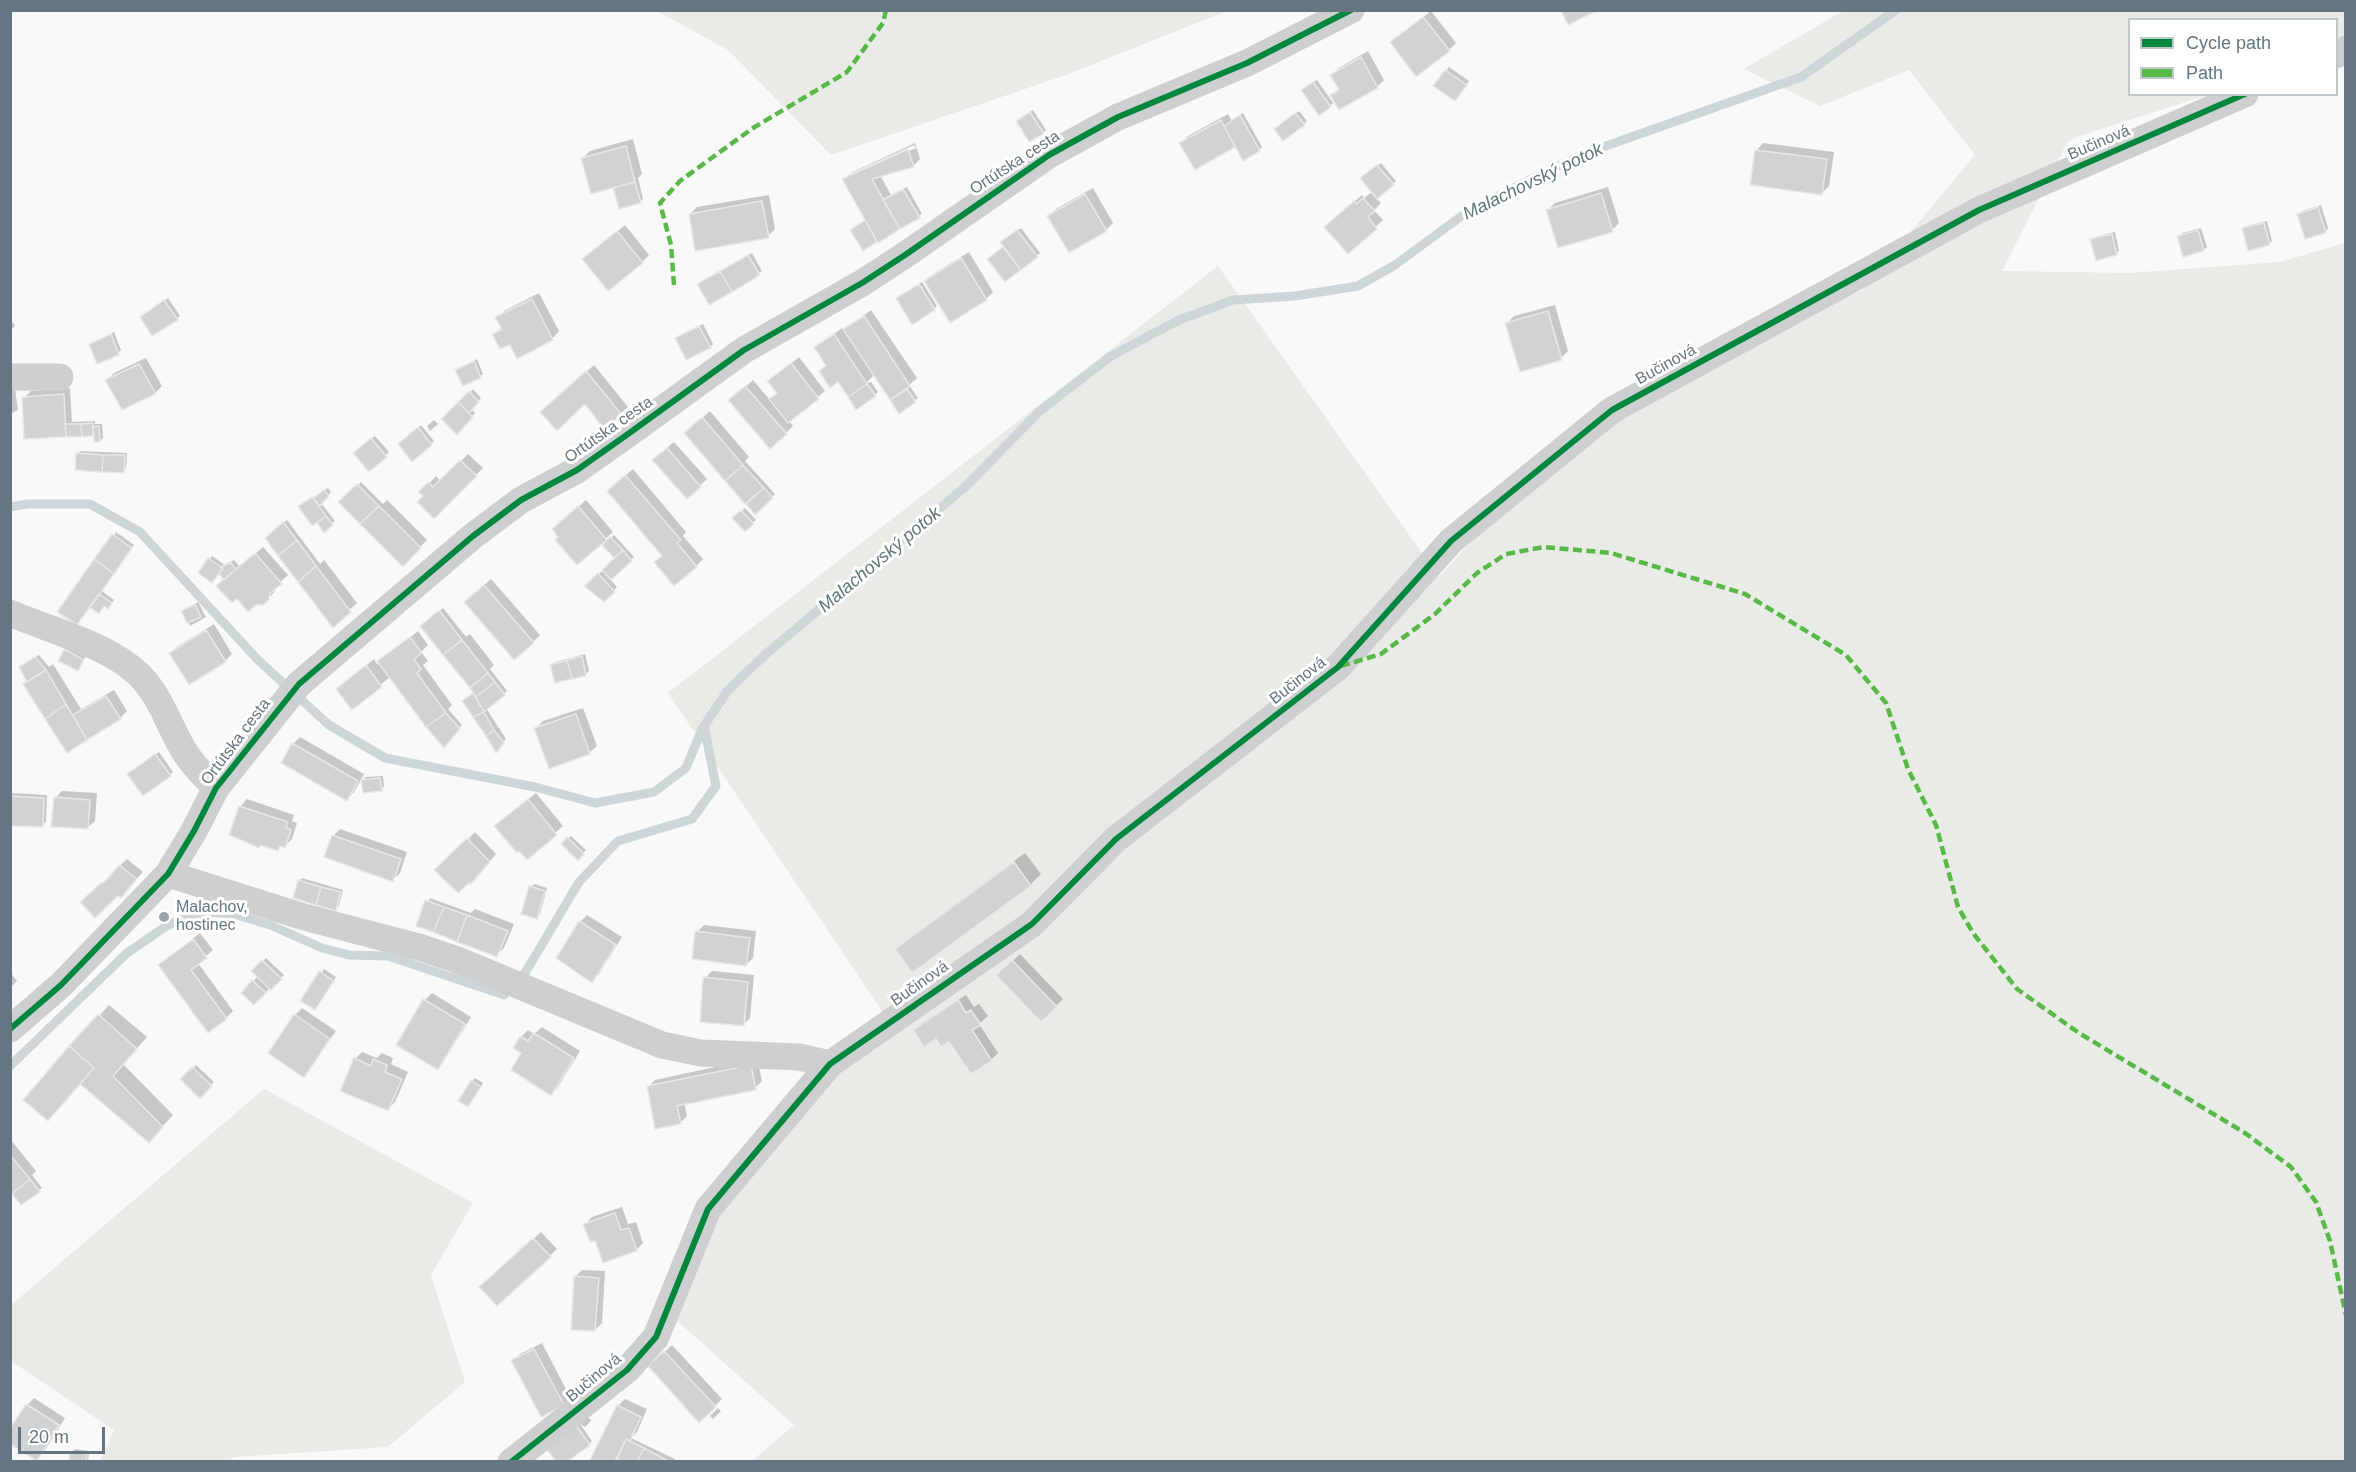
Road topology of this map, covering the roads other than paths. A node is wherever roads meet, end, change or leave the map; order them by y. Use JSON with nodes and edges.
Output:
{"nodes":[{"id":1,"x":1352,"y":10,"type":"edge"},
{"id":2,"x":2240,"y":96,"type":"edge"},
{"id":3,"x":60,"y":377,"type":"dead end"},
{"id":4,"x":10,"y":378,"type":"edge"},
{"id":5,"x":10,"y":613,"type":"edge"},
{"id":6,"x":216,"y":788,"type":"junction"},
{"id":7,"x":168,"y":874,"type":"junction"},
{"id":8,"x":10,"y":1029,"type":"edge"},
{"id":9,"x":830,"y":1064,"type":"junction"},
{"id":10,"x":511,"y":1461,"type":"edge"}],
"edges":[{"from":1,"to":6,"type":"street","name":"Ortútska cesta"},
{"from":2,"to":9,"type":"street","name":"Bučinová"},
{"from":3,"to":4,"type":"street"},
{"from":5,"to":6,"type":"street","name":"Ortútska cesta"},
{"from":6,"to":7,"type":"street","name":"Ortútska cesta"},
{"from":7,"to":8,"type":"street","name":"Ortútska cesta"},
{"from":7,"to":9,"type":"street"},
{"from":9,"to":10,"type":"street","name":"Bučinová"}]}
